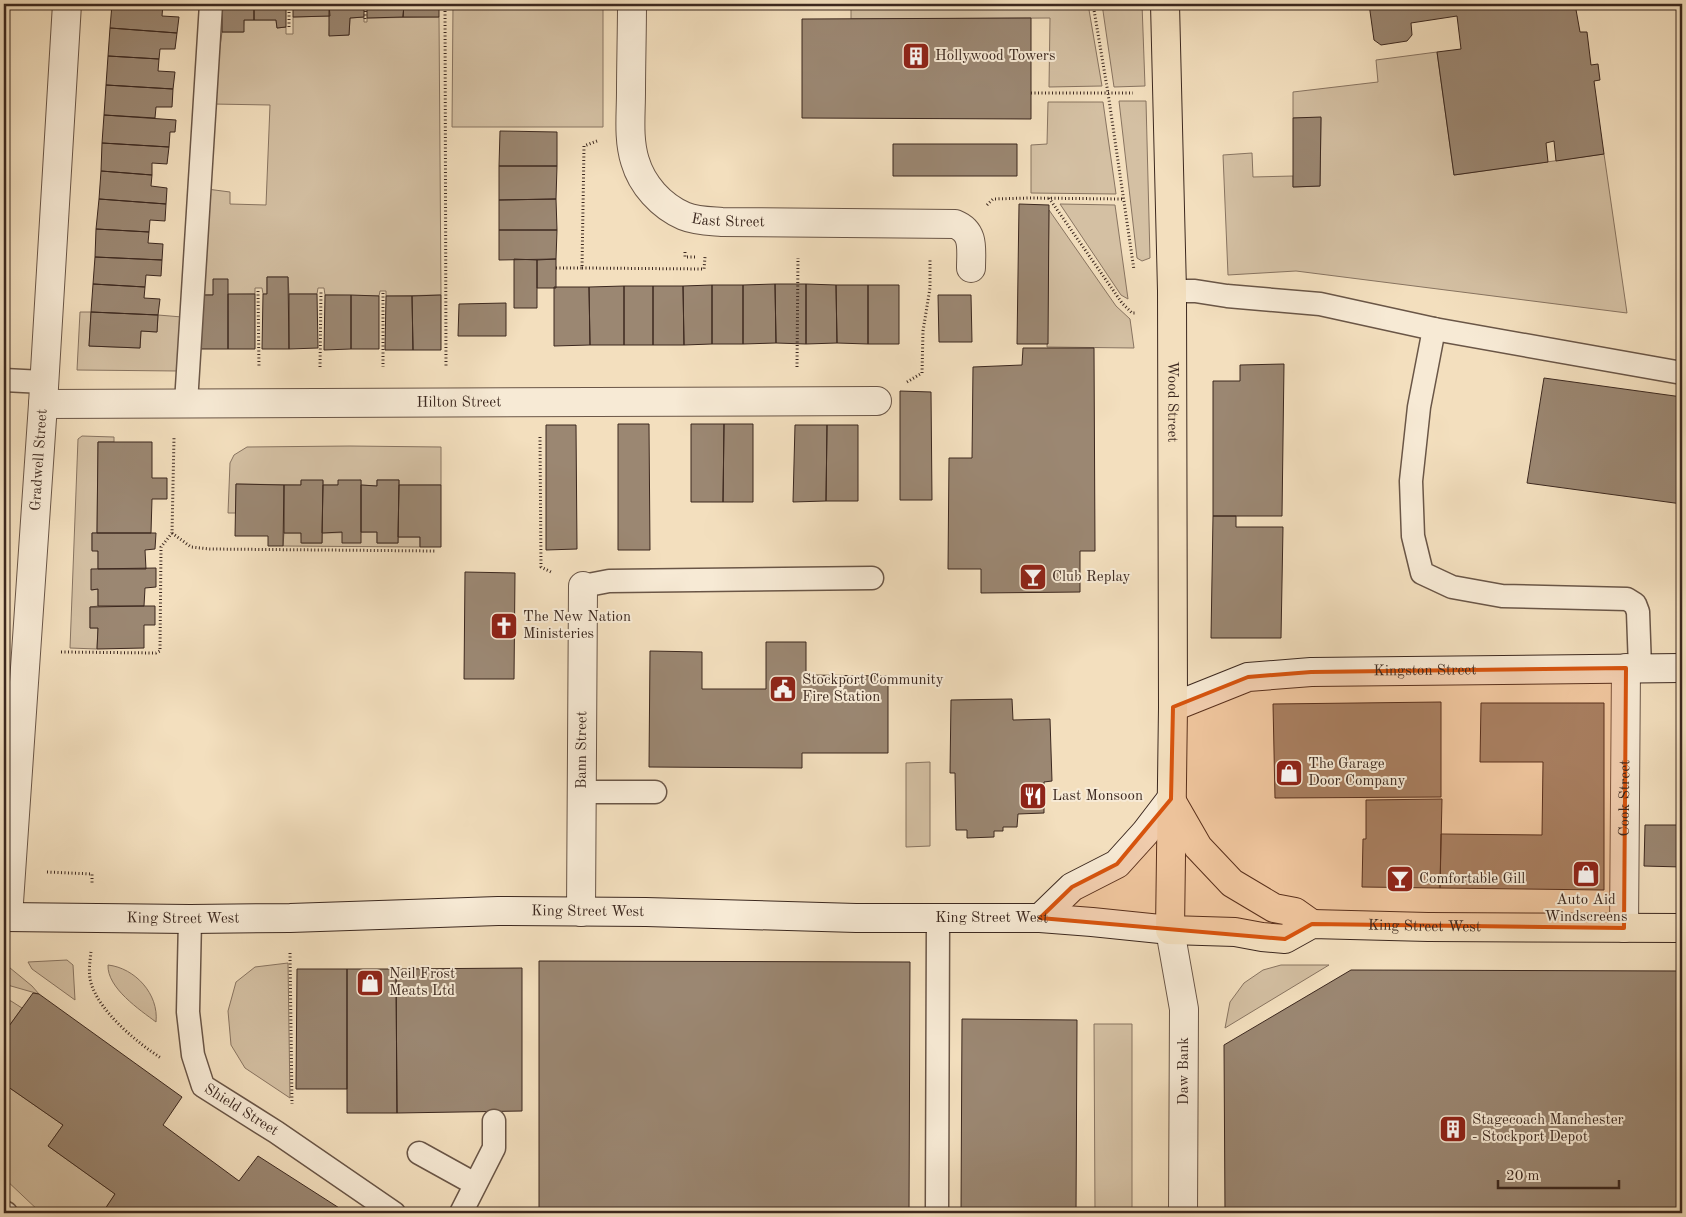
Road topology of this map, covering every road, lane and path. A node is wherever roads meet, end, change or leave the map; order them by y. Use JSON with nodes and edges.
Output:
{"nodes":[{"id":1,"x":67,"y":4,"type":"edge"},
{"id":2,"x":211,"y":4,"type":"edge"},
{"id":3,"x":289,"y":4,"type":"edge"},
{"id":4,"x":366,"y":4,"type":"edge"},
{"id":5,"x":445,"y":4,"type":"edge"},
{"id":6,"x":632,"y":4,"type":"edge"},
{"id":7,"x":1093,"y":4,"type":"edge"},
{"id":8,"x":1165,"y":4,"type":"edge"},
{"id":9,"x":365,"y":19,"type":"dead end"},
{"id":10,"x":289,"y":27,"type":"dead end"},
{"id":11,"x":1031,"y":93,"type":"dead end"},
{"id":12,"x":1108,"y":93,"type":"junction"},
{"id":13,"x":1168,"y":93,"type":"junction"},
{"id":14,"x":631,"y":130,"type":"junction"},
{"id":15,"x":1049,"y":198,"type":"junction"},
{"id":16,"x":1124,"y":199,"type":"junction"},
{"id":17,"x":798,"y":222,"type":"junction"},
{"id":18,"x":930,"y":224,"type":"junction"},
{"id":19,"x":963,"y":228,"type":"junction"},
{"id":20,"x":686,"y":258,"type":"dead end"},
{"id":21,"x":556,"y":268,"type":"dead end"},
{"id":22,"x":582,"y":268,"type":"junction"},
{"id":23,"x":971,"y":268,"type":"dead end"},
{"id":24,"x":321,"y":290,"type":"dead end"},
{"id":25,"x":258,"y":291,"type":"dead end"},
{"id":26,"x":383,"y":293,"type":"dead end"},
{"id":27,"x":1172,"y":295,"type":"junction"},
{"id":28,"x":1434,"y":329,"type":"junction"},
{"id":29,"x":1682,"y":373,"type":"edge"},
{"id":30,"x":4,"y":380,"type":"edge"},
{"id":31,"x":43,"y":393,"type":"junction"},
{"id":32,"x":797,"y":401,"type":"junction"},
{"id":33,"x":877,"y":401,"type":"joint"},
{"id":34,"x":383,"y":402,"type":"junction"},
{"id":35,"x":446,"y":402,"type":"junction"},
{"id":36,"x":540,"y":402,"type":"junction"},
{"id":37,"x":180,"y":403,"type":"junction"},
{"id":38,"x":259,"y":403,"type":"junction"},
{"id":39,"x":320,"y":403,"type":"junction"},
{"id":40,"x":172,"y":533,"type":"junction"},
{"id":41,"x":436,"y":552,"type":"dead end"},
{"id":42,"x":872,"y":578,"type":"dead end"},
{"id":43,"x":583,"y":586,"type":"junction"},
{"id":44,"x":26,"y":649,"type":"junction"},
{"id":45,"x":1633,"y":668,"type":"junction"},
{"id":46,"x":1682,"y":668,"type":"edge"},
{"id":47,"x":1173,"y":707,"type":"junction"},
{"id":48,"x":11,"y":756,"type":"edge"},
{"id":49,"x":582,"y":792,"type":"junction"},
{"id":50,"x":655,"y":792,"type":"dead end"},
{"id":51,"x":1171,"y":799,"type":"junction"},
{"id":52,"x":11,"y":870,"type":"junction"},
{"id":53,"x":581,"y":912,"type":"junction"},
{"id":54,"x":6,"y":917,"type":"edge"},
{"id":55,"x":91,"y":918,"type":"junction"},
{"id":56,"x":290,"y":918,"type":"junction"},
{"id":57,"x":1040,"y":918,"type":"junction"},
{"id":58,"x":190,"y":919,"type":"junction"},
{"id":59,"x":938,"y":919,"type":"junction"},
{"id":60,"x":1312,"y":924,"type":"junction"},
{"id":61,"x":1624,"y":928,"type":"junction"},
{"id":62,"x":1682,"y":928,"type":"edge"},
{"id":63,"x":1170,"y":930,"type":"junction"},
{"id":64,"x":202,"y":1086,"type":"junction"},
{"id":65,"x":494,"y":1122,"type":"dead end"},
{"id":66,"x":276,"y":1132,"type":"junction"},
{"id":67,"x":419,"y":1153,"type":"dead end"},
{"id":68,"x":475,"y":1184,"type":"junction"},
{"id":69,"x":394,"y":1213,"type":"edge"},
{"id":70,"x":461,"y":1213,"type":"edge"},
{"id":71,"x":937,"y":1213,"type":"edge"},
{"id":72,"x":1183,"y":1213,"type":"edge"}],
"edges":[{"from":1,"to":31,"type":"street","name":"Gradwell Street"},
{"from":2,"to":37,"type":"lane"},
{"from":3,"to":10,"type":"path"},
{"from":4,"to":9,"type":"path"},
{"from":5,"to":35,"type":"path"},
{"from":6,"to":14,"type":"street","name":"East Street"},
{"from":7,"to":12,"type":"path"},
{"from":8,"to":13,"type":"main road","name":"Wood Street"},
{"from":11,"to":12,"type":"path"},
{"from":12,"to":13,"type":"path"},
{"from":12,"to":16,"type":"path"},
{"from":13,"to":27,"type":"main road","name":"Wood Street"},
{"from":14,"to":17,"type":"street","name":"East Street"},
{"from":14,"to":22,"type":"path"},
{"from":15,"to":16,"type":"path"},
{"from":15,"to":19,"type":"path"},
{"from":15,"to":27,"type":"path"},
{"from":16,"to":27,"type":"path"},
{"from":17,"to":18,"type":"street","name":"East Street"},
{"from":17,"to":32,"type":"path"},
{"from":18,"to":19,"type":"street","name":"East Street"},
{"from":18,"to":33,"type":"path"},
{"from":19,"to":23,"type":"street"},
{"from":20,"to":22,"type":"path"},
{"from":21,"to":22,"type":"path"},
{"from":24,"to":39,"type":"path"},
{"from":25,"to":38,"type":"path"},
{"from":26,"to":34,"type":"path"},
{"from":27,"to":28,"type":"lane"},
{"from":27,"to":47,"type":"main road","name":"Wood Street"},
{"from":28,"to":29,"type":"lane"},
{"from":28,"to":45,"type":"lane"},
{"from":30,"to":31,"type":"lane"},
{"from":31,"to":37,"type":"street","name":"Hilton Street"},
{"from":31,"to":44,"type":"street","name":"Gradwell Street"},
{"from":32,"to":33,"type":"street","name":"Hilton Street"},
{"from":32,"to":36,"type":"street","name":"Hilton Street"},
{"from":34,"to":35,"type":"street","name":"Hilton Street"},
{"from":34,"to":39,"type":"street","name":"Hilton Street"},
{"from":35,"to":36,"type":"street","name":"Hilton Street"},
{"from":36,"to":43,"type":"path"},
{"from":37,"to":38,"type":"street","name":"Hilton Street"},
{"from":37,"to":40,"type":"path"},
{"from":38,"to":39,"type":"street","name":"Hilton Street"},
{"from":40,"to":41,"type":"path"},
{"from":40,"to":44,"type":"path"},
{"from":42,"to":43,"type":"lane"},
{"from":43,"to":49,"type":"street","name":"Bann Street"},
{"from":44,"to":48,"type":"street","name":"Gradwell Street"},
{"from":45,"to":46,"type":"street","name":"Kingston Street"},
{"from":45,"to":47,"type":"street","name":"Kingston Street"},
{"from":45,"to":61,"type":"street","name":"Cook Street"},
{"from":47,"to":51,"type":"main road","name":"Wood Street"},
{"from":48,"to":52,"type":"street","name":"Gradwell Street"},
{"from":49,"to":50,"type":"lane"},
{"from":49,"to":53,"type":"street","name":"Bann Street"},
{"from":51,"to":57,"type":"street"},
{"from":51,"to":60,"type":"main road"},
{"from":51,"to":63,"type":"main road"},
{"from":52,"to":54,"type":"street","name":"Gradwell Street"},
{"from":52,"to":55,"type":"path"},
{"from":53,"to":56,"type":"street","name":"King Street West"},
{"from":53,"to":59,"type":"street","name":"King Street West"},
{"from":54,"to":55,"type":"street","name":"King Street West"},
{"from":55,"to":58,"type":"street","name":"King Street West"},
{"from":55,"to":64,"type":"path"},
{"from":56,"to":58,"type":"street","name":"King Street West"},
{"from":56,"to":66,"type":"path"},
{"from":57,"to":59,"type":"street","name":"King Street West"},
{"from":57,"to":63,"type":"street","name":"King Street West"},
{"from":58,"to":64,"type":"lane","name":"Shield Street"},
{"from":59,"to":71,"type":"lane"},
{"from":60,"to":61,"type":"main road","name":"King Street West"},
{"from":60,"to":63,"type":"main road","name":"King Street West"},
{"from":61,"to":62,"type":"main road","name":"King Street West"},
{"from":63,"to":72,"type":"street","name":"Daw Bank"},
{"from":64,"to":66,"type":"lane","name":"Shield Street"},
{"from":65,"to":68,"type":"lane"},
{"from":66,"to":69,"type":"lane","name":"Shield Street"},
{"from":67,"to":68,"type":"lane"},
{"from":68,"to":70,"type":"lane"}]}
